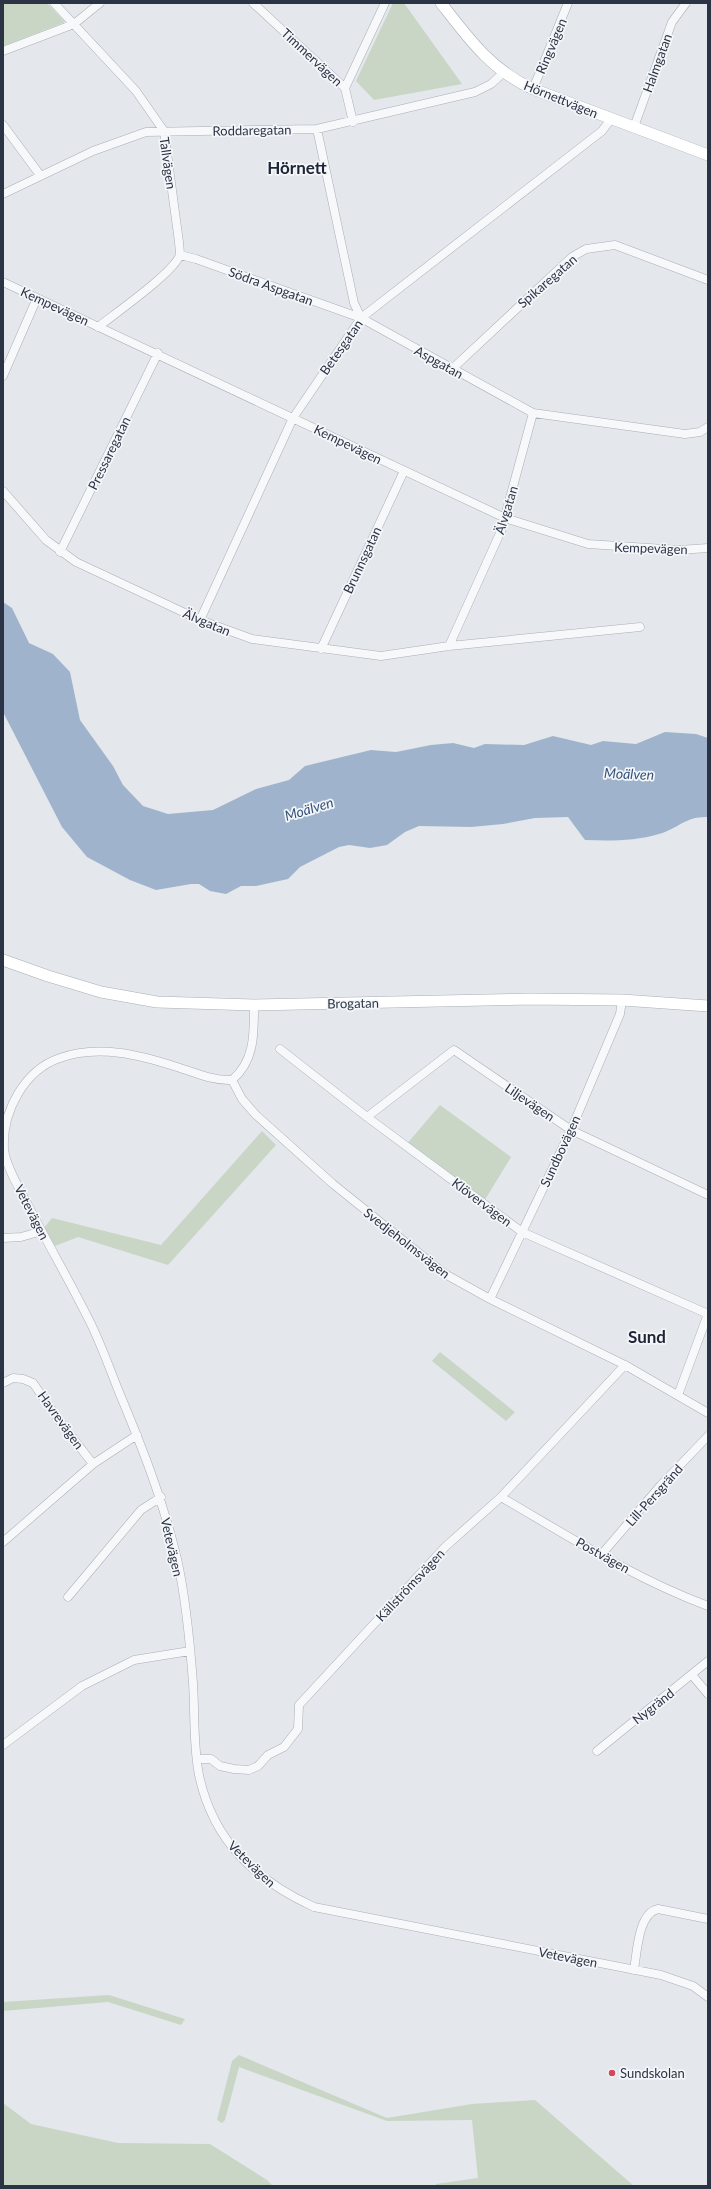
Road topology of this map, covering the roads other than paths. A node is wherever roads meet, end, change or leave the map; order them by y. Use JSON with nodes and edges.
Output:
{"nodes":[{"id":1,"x":54,"y":3,"type":"edge"},
{"id":2,"x":100,"y":3,"type":"edge"},
{"id":3,"x":253,"y":3,"type":"edge"},
{"id":4,"x":385,"y":3,"type":"edge"},
{"id":5,"x":441,"y":3,"type":"edge"},
{"id":6,"x":568,"y":3,"type":"edge"},
{"id":7,"x":686,"y":3,"type":"edge"},
{"id":8,"x":74,"y":24,"type":"junction"},
{"id":9,"x":3,"y":51,"type":"edge"},
{"id":10,"x":503,"y":72,"type":"junction"},
{"id":11,"x":345,"y":88,"type":"junction"},
{"id":12,"x":533,"y":89,"type":"junction"},
{"id":13,"x":611,"y":119,"type":"junction"},
{"id":14,"x":353,"y":122,"type":"junction"},
{"id":15,"x":3,"y":125,"type":"edge"},
{"id":16,"x":634,"y":127,"type":"junction"},
{"id":17,"x":317,"y":129,"type":"junction"},
{"id":18,"x":164,"y":131,"type":"junction"},
{"id":19,"x":708,"y":155,"type":"edge"},
{"id":20,"x":40,"y":175,"type":"junction"},
{"id":21,"x":3,"y":194,"type":"edge"},
{"id":22,"x":180,"y":255,"type":"junction"},
{"id":23,"x":708,"y":280,"type":"edge"},
{"id":24,"x":3,"y":282,"type":"edge"},
{"id":25,"x":37,"y":298,"type":"junction"},
{"id":26,"x":361,"y":318,"type":"junction"},
{"id":27,"x":98,"y":327,"type":"junction"},
{"id":28,"x":158,"y":353,"type":"junction"},
{"id":29,"x":451,"y":370,"type":"junction"},
{"id":30,"x":3,"y":376,"type":"edge"},
{"id":31,"x":533,"y":413,"type":"junction"},
{"id":32,"x":293,"y":418,"type":"junction"},
{"id":33,"x":708,"y":427,"type":"edge"},
{"id":34,"x":404,"y":471,"type":"junction"},
{"id":35,"x":3,"y":491,"type":"edge"},
{"id":36,"x":505,"y":518,"type":"junction"},
{"id":37,"x":708,"y":548,"type":"edge"},
{"id":38,"x":60,"y":552,"type":"junction"},
{"id":39,"x":200,"y":620,"type":"junction"},
{"id":40,"x":640,"y":627,"type":"dead end"},
{"id":41,"x":449,"y":646,"type":"junction"},
{"id":42,"x":320,"y":649,"type":"junction"},
{"id":43,"x":3,"y":960,"type":"edge"},
{"id":44,"x":622,"y":1000,"type":"junction"},
{"id":45,"x":254,"y":1005,"type":"junction"},
{"id":46,"x":708,"y":1006,"type":"edge"},
{"id":47,"x":280,"y":1049,"type":"dead end"},
{"id":48,"x":232,"y":1080,"type":"junction"},
{"id":49,"x":367,"y":1117,"type":"junction"},
{"id":50,"x":571,"y":1130,"type":"junction"},
{"id":51,"x":708,"y":1195,"type":"edge"},
{"id":52,"x":42,"y":1231,"type":"junction"},
{"id":53,"x":522,"y":1232,"type":"junction"},
{"id":54,"x":3,"y":1238,"type":"edge"},
{"id":55,"x":490,"y":1299,"type":"junction"},
{"id":56,"x":708,"y":1314,"type":"edge"},
{"id":57,"x":625,"y":1365,"type":"junction"},
{"id":58,"x":3,"y":1383,"type":"edge"},
{"id":59,"x":678,"y":1395,"type":"junction"},
{"id":60,"x":708,"y":1413,"type":"edge"},
{"id":61,"x":137,"y":1435,"type":"junction"},
{"id":62,"x":708,"y":1436,"type":"edge"},
{"id":63,"x":93,"y":1464,"type":"junction"},
{"id":64,"x":501,"y":1497,"type":"junction"},
{"id":65,"x":161,"y":1498,"type":"junction"},
{"id":66,"x":3,"y":1542,"type":"edge"},
{"id":67,"x":601,"y":1555,"type":"junction"},
{"id":68,"x":68,"y":1597,"type":"dead end"},
{"id":69,"x":708,"y":1606,"type":"edge"},
{"id":70,"x":190,"y":1651,"type":"junction"},
{"id":71,"x":708,"y":1661,"type":"edge"},
{"id":72,"x":692,"y":1675,"type":"junction"},
{"id":73,"x":708,"y":1694,"type":"edge"},
{"id":74,"x":3,"y":1745,"type":"edge"},
{"id":75,"x":597,"y":1751,"type":"dead end"},
{"id":76,"x":197,"y":1759,"type":"junction"},
{"id":77,"x":708,"y":1919,"type":"edge"},
{"id":78,"x":634,"y":1970,"type":"junction"},
{"id":79,"x":708,"y":1997,"type":"edge"}],
"edges":[{"from":1,"to":8,"type":"street","name":"Tallvägen"},
{"from":2,"to":8,"type":"street"},
{"from":3,"to":11,"type":"street","name":"Timmervägen"},
{"from":4,"to":11,"type":"street"},
{"from":5,"to":10,"type":"main road","name":"Hörnettvägen"},
{"from":6,"to":12,"type":"street","name":"Ringvägen"},
{"from":7,"to":16,"type":"street","name":"Halmgatan"},
{"from":8,"to":9,"type":"street"},
{"from":8,"to":18,"type":"street","name":"Tallvägen"},
{"from":10,"to":12,"type":"main road","name":"Hörnettvägen"},
{"from":10,"to":14,"type":"street","name":"Roddaregatan"},
{"from":11,"to":14,"type":"street","name":"Timmervägen"},
{"from":12,"to":13,"type":"main road","name":"Hörnettvägen"},
{"from":13,"to":16,"type":"main road","name":"Hörnettvägen"},
{"from":13,"to":26,"type":"street","name":"Betesgatan"},
{"from":14,"to":17,"type":"street","name":"Roddaregatan"},
{"from":15,"to":20,"type":"street"},
{"from":16,"to":19,"type":"main road","name":"Hörnettvägen"},
{"from":17,"to":18,"type":"street","name":"Roddaregatan"},
{"from":17,"to":26,"type":"street"},
{"from":18,"to":20,"type":"street","name":"Roddaregatan"},
{"from":18,"to":22,"type":"street","name":"Tallvägen"},
{"from":20,"to":21,"type":"street","name":"Roddaregatan"},
{"from":22,"to":26,"type":"street","name":"Södra Aspgatan"},
{"from":22,"to":27,"type":"street"},
{"from":23,"to":29,"type":"street","name":"Spikaregatan"},
{"from":24,"to":25,"type":"street","name":"Kempevägen"},
{"from":25,"to":27,"type":"street","name":"Kempevägen"},
{"from":25,"to":30,"type":"street"},
{"from":26,"to":29,"type":"street","name":"Aspgatan"},
{"from":26,"to":32,"type":"street","name":"Betesgatan"},
{"from":27,"to":28,"type":"street","name":"Kempevägen"},
{"from":28,"to":32,"type":"street","name":"Kempevägen"},
{"from":28,"to":38,"type":"street","name":"Pressaregatan"},
{"from":29,"to":31,"type":"street","name":"Aspgatan"},
{"from":31,"to":33,"type":"street","name":"Aspgatan"},
{"from":31,"to":36,"type":"street","name":"Älvgatan"},
{"from":32,"to":34,"type":"street","name":"Kempevägen"},
{"from":32,"to":39,"type":"street","name":"Betesgatan"},
{"from":34,"to":36,"type":"street","name":"Kempevägen"},
{"from":34,"to":42,"type":"street","name":"Brunnsgatan"},
{"from":35,"to":38,"type":"street","name":"Älvgatan"},
{"from":36,"to":37,"type":"street","name":"Kempevägen"},
{"from":36,"to":41,"type":"street","name":"Älvgatan"},
{"from":38,"to":39,"type":"street","name":"Älvgatan"},
{"from":39,"to":42,"type":"street","name":"Älvgatan"},
{"from":40,"to":41,"type":"street","name":"Älvgatan"},
{"from":41,"to":42,"type":"street","name":"Älvgatan"},
{"from":43,"to":45,"type":"main road","name":"Brogatan"},
{"from":44,"to":45,"type":"main road","name":"Brogatan"},
{"from":44,"to":46,"type":"main road","name":"Brogatan"},
{"from":44,"to":50,"type":"street","name":"Sundbovägen"},
{"from":45,"to":48,"type":"street"},
{"from":47,"to":49,"type":"street","name":"Klövervägen"},
{"from":48,"to":52,"type":"street","name":"Vetevägen"},
{"from":48,"to":55,"type":"street","name":"Svedjeholmsvägen"},
{"from":49,"to":50,"type":"street","name":"Liljevägen"},
{"from":49,"to":53,"type":"street","name":"Klövervägen"},
{"from":50,"to":51,"type":"street","name":"Liljevägen"},
{"from":50,"to":53,"type":"street","name":"Sundbovägen"},
{"from":52,"to":54,"type":"street"},
{"from":52,"to":61,"type":"street","name":"Vetevägen"},
{"from":53,"to":55,"type":"street","name":"Sundbovägen"},
{"from":53,"to":56,"type":"street","name":"Klövervägen"},
{"from":55,"to":57,"type":"street","name":"Svedjeholmsvägen"},
{"from":56,"to":59,"type":"street"},
{"from":57,"to":59,"type":"street","name":"Svedjeholmsvägen"},
{"from":57,"to":64,"type":"street","name":"Källströmsvägen"},
{"from":58,"to":63,"type":"street","name":"Havrevägen"},
{"from":59,"to":60,"type":"street","name":"Svedjeholmsvägen"},
{"from":61,"to":63,"type":"street"},
{"from":61,"to":65,"type":"street","name":"Vetevägen"},
{"from":62,"to":67,"type":"street","name":"Lill-Persgränd"},
{"from":63,"to":66,"type":"street"},
{"from":64,"to":67,"type":"street","name":"Postvägen"},
{"from":64,"to":76,"type":"street","name":"Källströmsvägen"},
{"from":65,"to":68,"type":"street","name":"Vetevägen"},
{"from":65,"to":70,"type":"street","name":"Vetevägen"},
{"from":67,"to":69,"type":"street","name":"Postvägen"},
{"from":70,"to":74,"type":"street"},
{"from":70,"to":76,"type":"street","name":"Vetevägen"},
{"from":71,"to":72,"type":"street","name":"Nygränd"},
{"from":72,"to":73,"type":"street"},
{"from":72,"to":75,"type":"street","name":"Nygränd"},
{"from":76,"to":78,"type":"street","name":"Vetevägen"},
{"from":77,"to":78,"type":"street"},
{"from":78,"to":79,"type":"street","name":"Vetevägen"}]}
